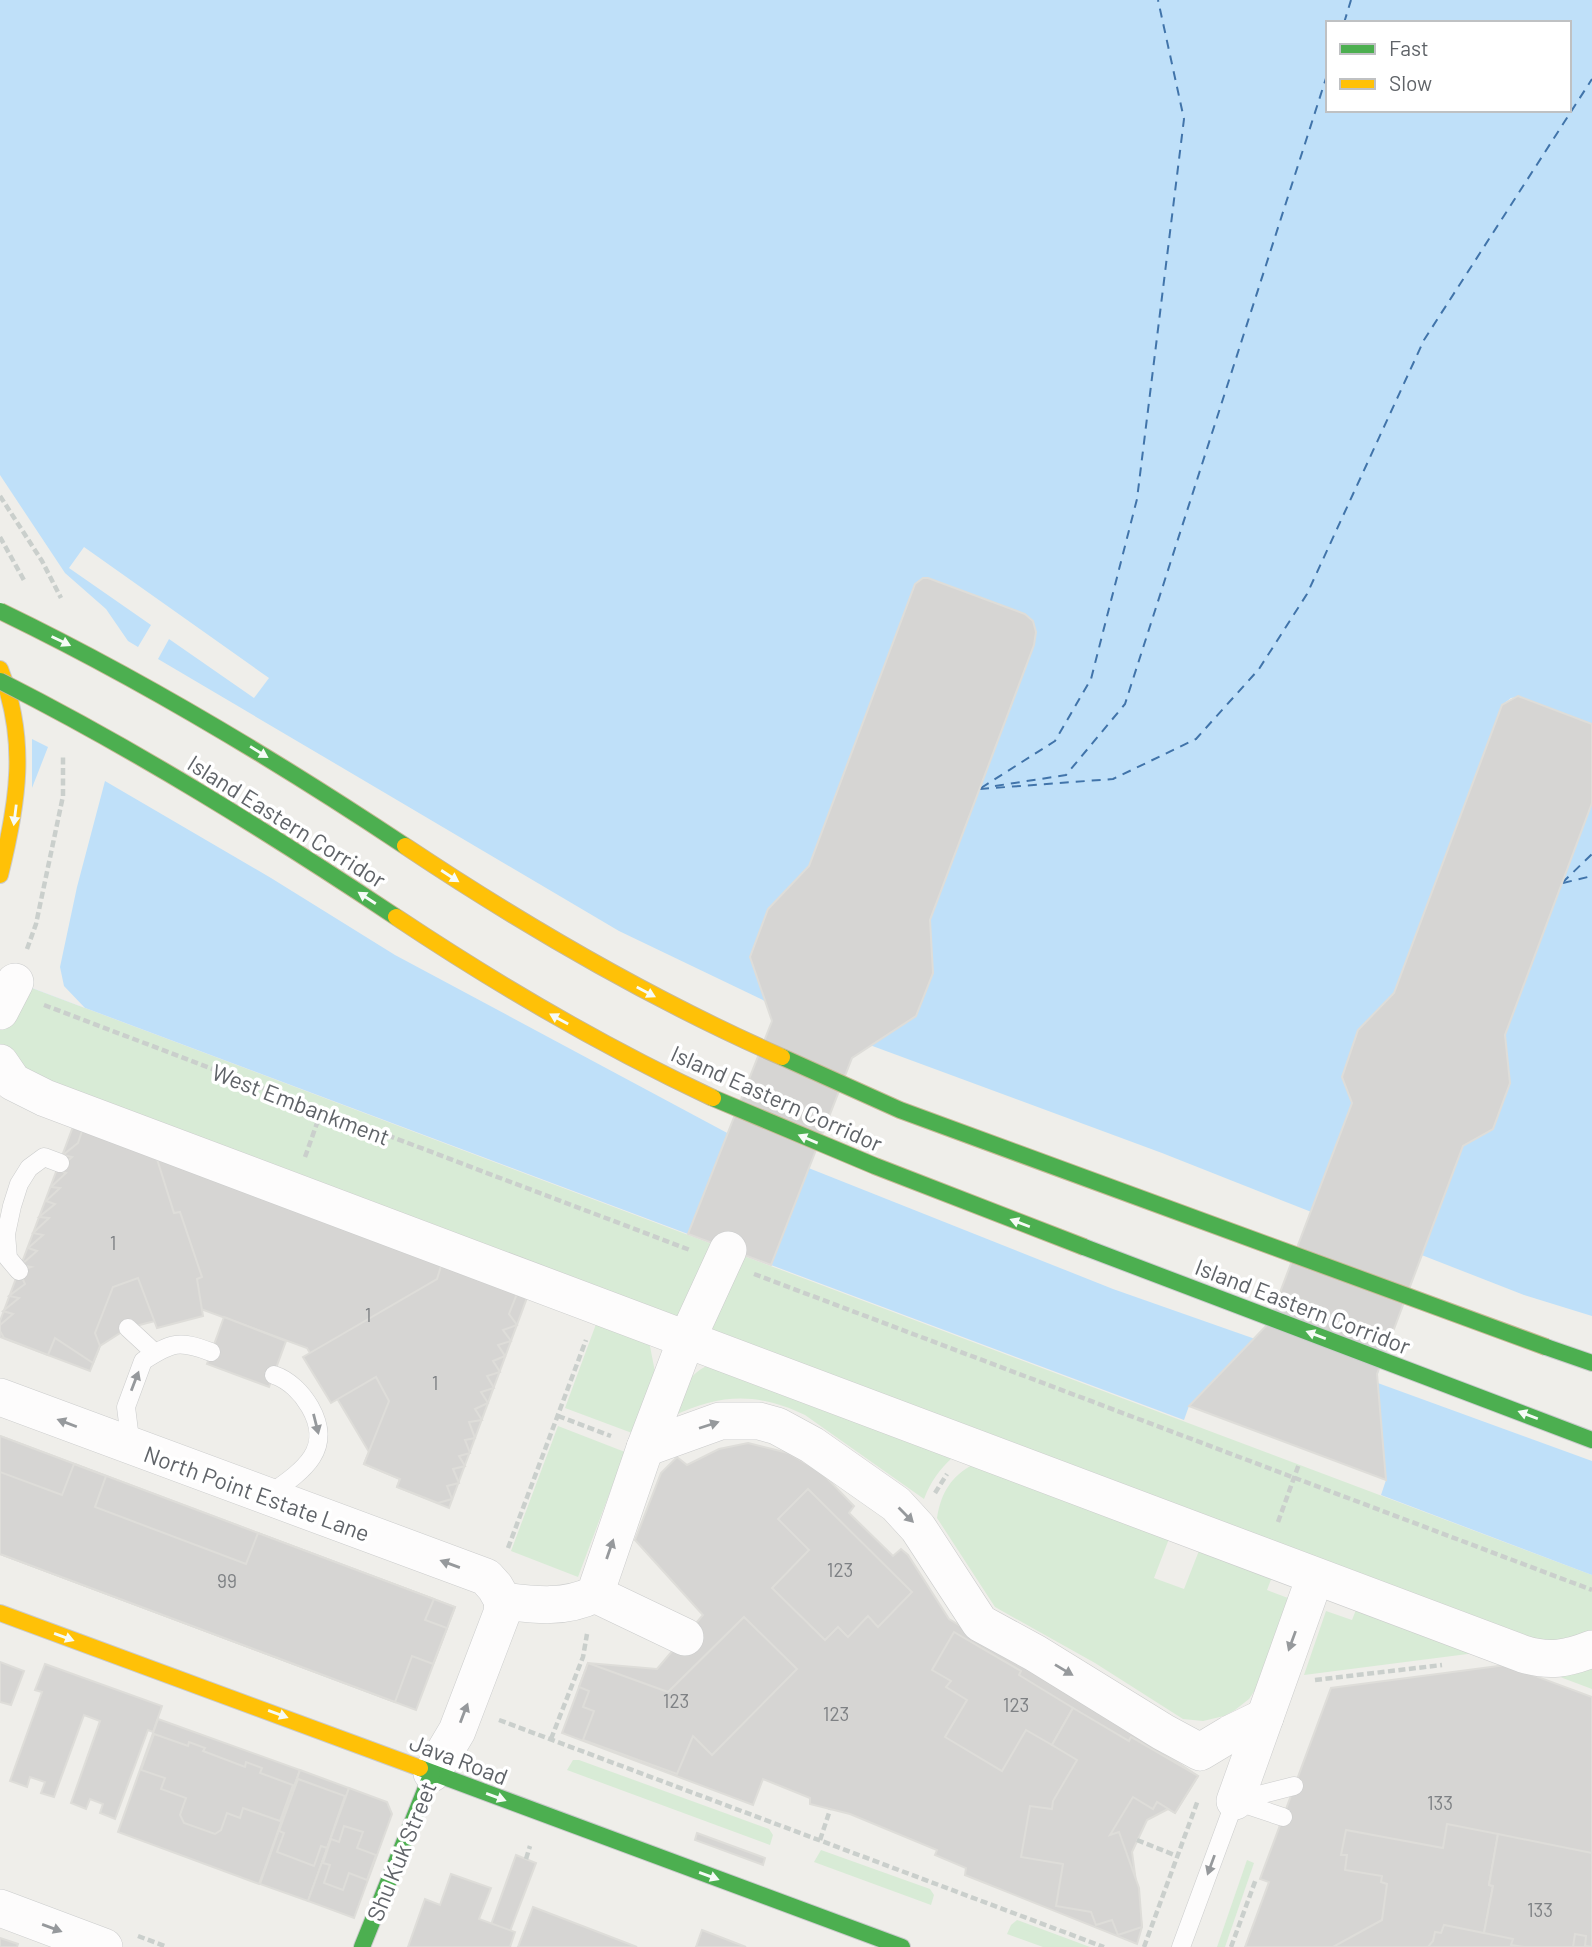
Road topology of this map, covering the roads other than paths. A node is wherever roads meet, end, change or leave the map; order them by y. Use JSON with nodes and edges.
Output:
{"nodes":[{"id":1,"x":0,"y":611,"type":"edge"},
{"id":2,"x":0,"y":670,"type":"edge"},
{"id":3,"x":0,"y":681,"type":"edge"},
{"id":4,"x":0,"y":875,"type":"edge"},
{"id":5,"x":0,"y":1063,"type":"edge"},
{"id":6,"x":60,"y":1163,"type":"dead end"},
{"id":7,"x":726,"y":1256,"type":"road end"},
{"id":8,"x":19,"y":1271,"type":"dead end"},
{"id":9,"x":128,"y":1328,"type":"dead end"},
{"id":10,"x":686,"y":1340,"type":"junction"},
{"id":11,"x":211,"y":1352,"type":"dead end"},
{"id":12,"x":155,"y":1353,"type":"junction"},
{"id":13,"x":1592,"y":1363,"type":"edge"},
{"id":14,"x":274,"y":1375,"type":"dead end"},
{"id":15,"x":0,"y":1397,"type":"edge"},
{"id":16,"x":1592,"y":1440,"type":"edge"},
{"id":17,"x":131,"y":1447,"type":"junction"},
{"id":18,"x":645,"y":1448,"type":"junction"},
{"id":19,"x":267,"y":1496,"type":"junction"},
{"id":20,"x":1315,"y":1577,"type":"junction"},
{"id":21,"x":594,"y":1594,"type":"junction"},
{"id":22,"x":503,"y":1601,"type":"junction"},
{"id":23,"x":0,"y":1613,"type":"edge"},
{"id":24,"x":684,"y":1637,"type":"dead end"},
{"id":25,"x":1592,"y":1649,"type":"edge"},
{"id":26,"x":1270,"y":1701,"type":"junction"},
{"id":27,"x":432,"y":1773,"type":"junction"},
{"id":28,"x":1294,"y":1786,"type":"dead end"},
{"id":29,"x":1235,"y":1801,"type":"junction"},
{"id":30,"x":1283,"y":1817,"type":"dead end"},
{"id":31,"x":0,"y":1908,"type":"edge"},
{"id":32,"x":104,"y":1947,"type":"edge"},
{"id":33,"x":362,"y":1947,"type":"edge"},
{"id":34,"x":902,"y":1947,"type":"edge"},
{"id":35,"x":1181,"y":1947,"type":"edge"}],
"edges":[{"from":1,"to":13,"type":"main road","name":"Island Eastern Corridor","one_way":true,"bridge":true},
{"from":2,"to":4,"type":"main road","one_way":true,"bridge":true},
{"from":16,"to":3,"type":"main road","name":"Island Eastern Corridor","one_way":true,"bridge":true},
{"from":5,"to":10,"type":"street"},
{"from":6,"to":8,"type":"lane"},
{"from":7,"to":10,"type":"street"},
{"from":9,"to":12,"type":"lane"},
{"from":10,"to":18,"type":"street"},
{"from":10,"to":20,"type":"street"},
{"from":11,"to":12,"type":"lane"},
{"from":17,"to":12,"type":"lane","one_way":true},
{"from":14,"to":19,"type":"lane","one_way":true},
{"from":17,"to":15,"type":"street","name":"North Point Estate Lane","one_way":true},
{"from":17,"to":19,"type":"street","name":"North Point Estate Lane"},
{"from":21,"to":18,"type":"street","one_way":true},
{"from":18,"to":26,"type":"street","one_way":true},
{"from":22,"to":19,"type":"street","name":"North Point Estate Lane","one_way":true},
{"from":20,"to":25,"type":"street"},
{"from":20,"to":26,"type":"street","one_way":true},
{"from":21,"to":22,"type":"street"},
{"from":21,"to":24,"type":"street"},
{"from":27,"to":22,"type":"street","name":"Shu Kuk Street","one_way":true},
{"from":23,"to":27,"type":"main road","name":"Java Road","one_way":true},
{"from":26,"to":29,"type":"street"},
{"from":27,"to":33,"type":"main road","name":"Shu Kuk Street"},
{"from":27,"to":34,"type":"main road","name":"Java Road","one_way":true},
{"from":28,"to":29,"type":"lane"},
{"from":29,"to":30,"type":"lane"},
{"from":29,"to":35,"type":"lane","one_way":true},
{"from":31,"to":32,"type":"street","one_way":true}]}
